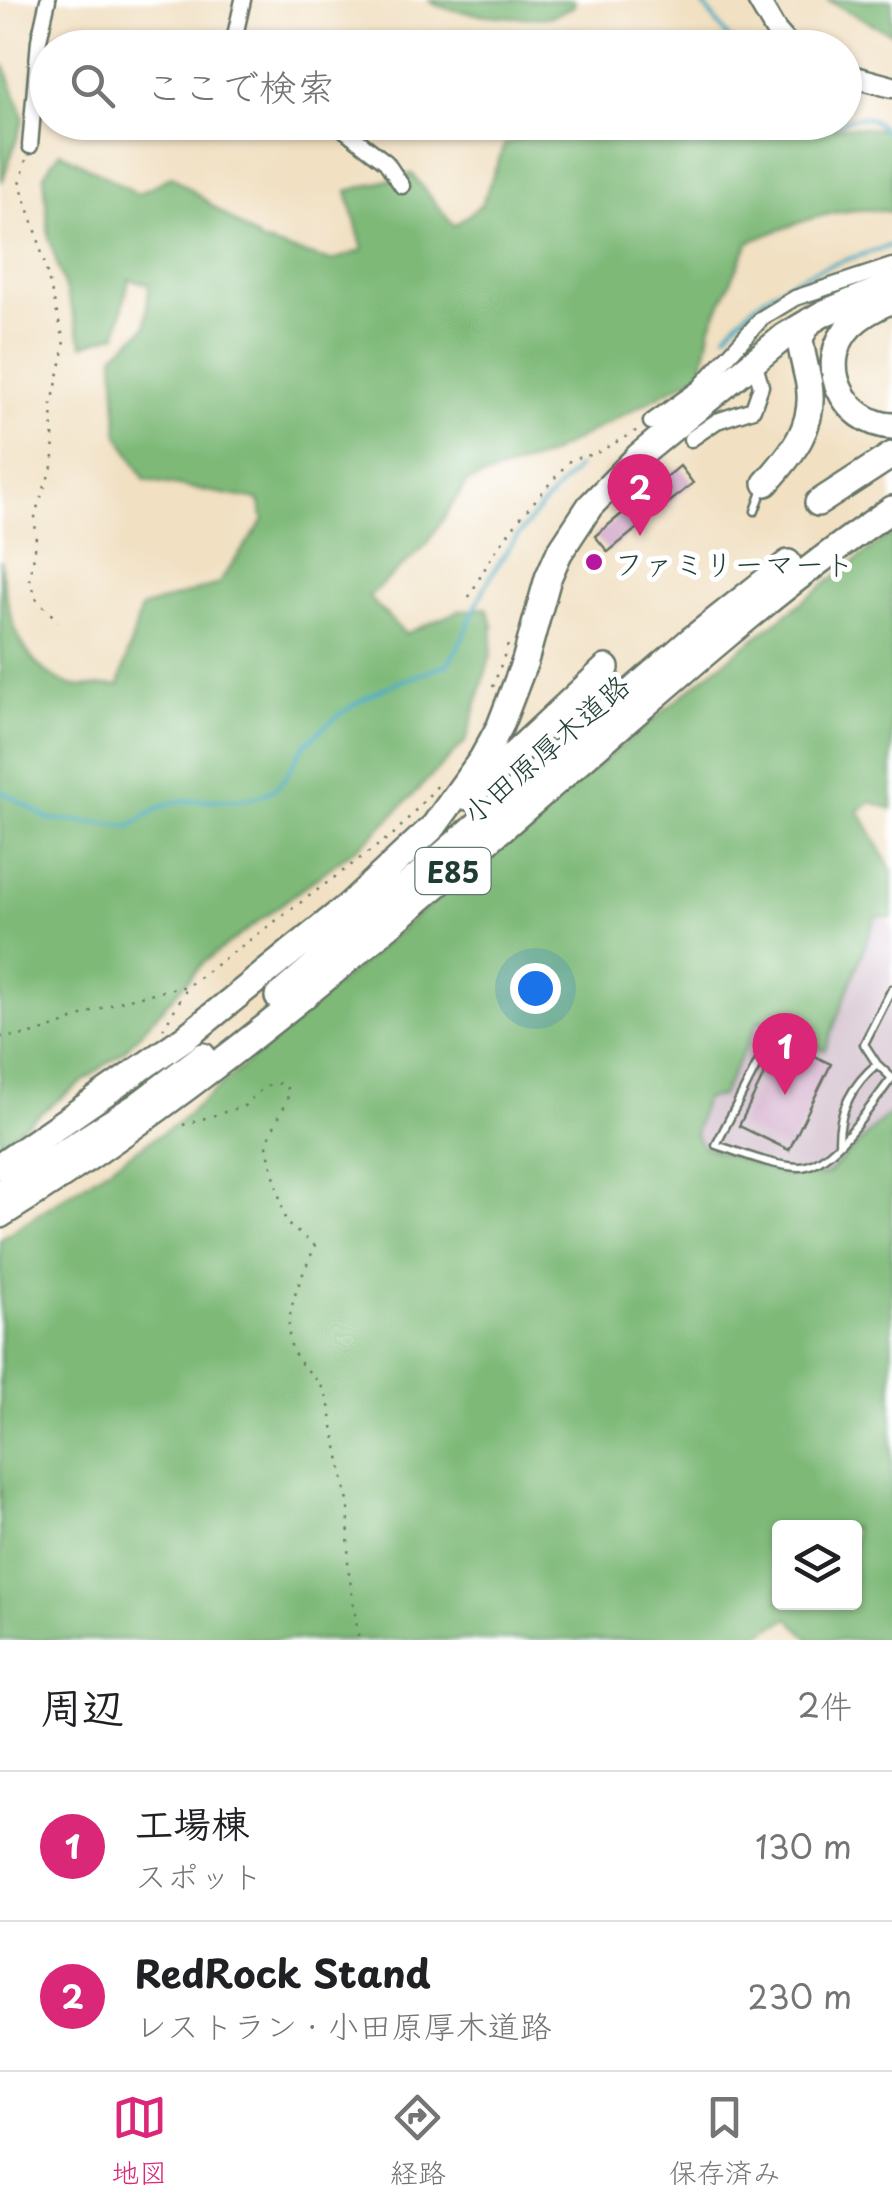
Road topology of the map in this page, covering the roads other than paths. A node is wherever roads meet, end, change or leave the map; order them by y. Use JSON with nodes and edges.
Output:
{"nodes":[{"id":1,"x":48,"y":0,"type":"edge"},
{"id":2,"x":243,"y":0,"type":"edge"},
{"id":3,"x":758,"y":0,"type":"edge"},
{"id":4,"x":40,"y":30,"type":"edge"},
{"id":5,"x":236,"y":30,"type":"edge"},
{"id":6,"x":775,"y":30,"type":"edge"},
{"id":7,"x":862,"y":79,"type":"edge"},
{"id":8,"x":892,"y":88,"type":"edge"},
{"id":9,"x":31,"y":140,"type":"edge"},
{"id":10,"x":357,"y":140,"type":"edge"},
{"id":11,"x":30,"y":146,"type":"road end"},
{"id":12,"x":402,"y":186,"type":"dead end"},
{"id":13,"x":892,"y":266,"type":"edge"},
{"id":14,"x":892,"y":285,"type":"edge"},
{"id":15,"x":892,"y":300,"type":"edge"},
{"id":16,"x":810,"y":321,"type":"junction"},
{"id":17,"x":757,"y":372,"type":"dead end"},
{"id":18,"x":651,"y":422,"type":"road end"},
{"id":19,"x":892,"y":426,"type":"edge"},
{"id":20,"x":691,"y":439,"type":"dead end"},
{"id":21,"x":892,"y":455,"type":"edge"},
{"id":22,"x":766,"y":483,"type":"joint"},
{"id":23,"x":892,"y":488,"type":"edge"},
{"id":24,"x":818,"y":503,"type":"dead end"},
{"id":25,"x":892,"y":508,"type":"edge"},
{"id":26,"x":755,"y":512,"type":"dead end"},
{"id":27,"x":606,"y":668,"type":"dead end"},
{"id":28,"x":434,"y":826,"type":"junction"},
{"id":29,"x":892,"y":989,"type":"edge"},
{"id":30,"x":762,"y":1054,"type":"dead end"},
{"id":31,"x":877,"y":1064,"type":"junction"},
{"id":32,"x":892,"y":1078,"type":"edge"},
{"id":33,"x":839,"y":1142,"type":"junction"},
{"id":34,"x":0,"y":1166,"type":"edge"},
{"id":35,"x":0,"y":1193,"type":"edge"},
{"id":36,"x":0,"y":1215,"type":"edge"}],
"edges":[{"from":1,"to":4,"type":"street"},
{"from":2,"to":5,"type":"street"},
{"from":3,"to":6,"type":"street"},
{"from":7,"to":8,"type":"street"},
{"from":9,"to":11,"type":"street"},
{"from":10,"to":12,"type":"street"},
{"from":13,"to":18,"type":"street"},
{"from":14,"to":16,"type":"highway"},
{"from":15,"to":19,"type":"highway"},
{"from":16,"to":22,"type":"highway"},
{"from":16,"to":28,"type":"highway"},
{"from":17,"to":20,"type":"street"},
{"from":21,"to":24,"type":"highway"},
{"from":22,"to":26,"type":"lane"},
{"from":23,"to":35,"type":"highway","name":"小田原厚木道路","number":"E85"},
{"from":25,"to":36,"type":"highway","name":"小田原厚木道路","number":"E85"},
{"from":27,"to":28,"type":"highway"},
{"from":28,"to":34,"type":"highway"},
{"from":29,"to":31,"type":"lane"},
{"from":30,"to":33,"type":"lane"},
{"from":31,"to":32,"type":"lane"},
{"from":31,"to":33,"type":"lane"},
{"from":32,"to":33,"type":"lane"}]}
